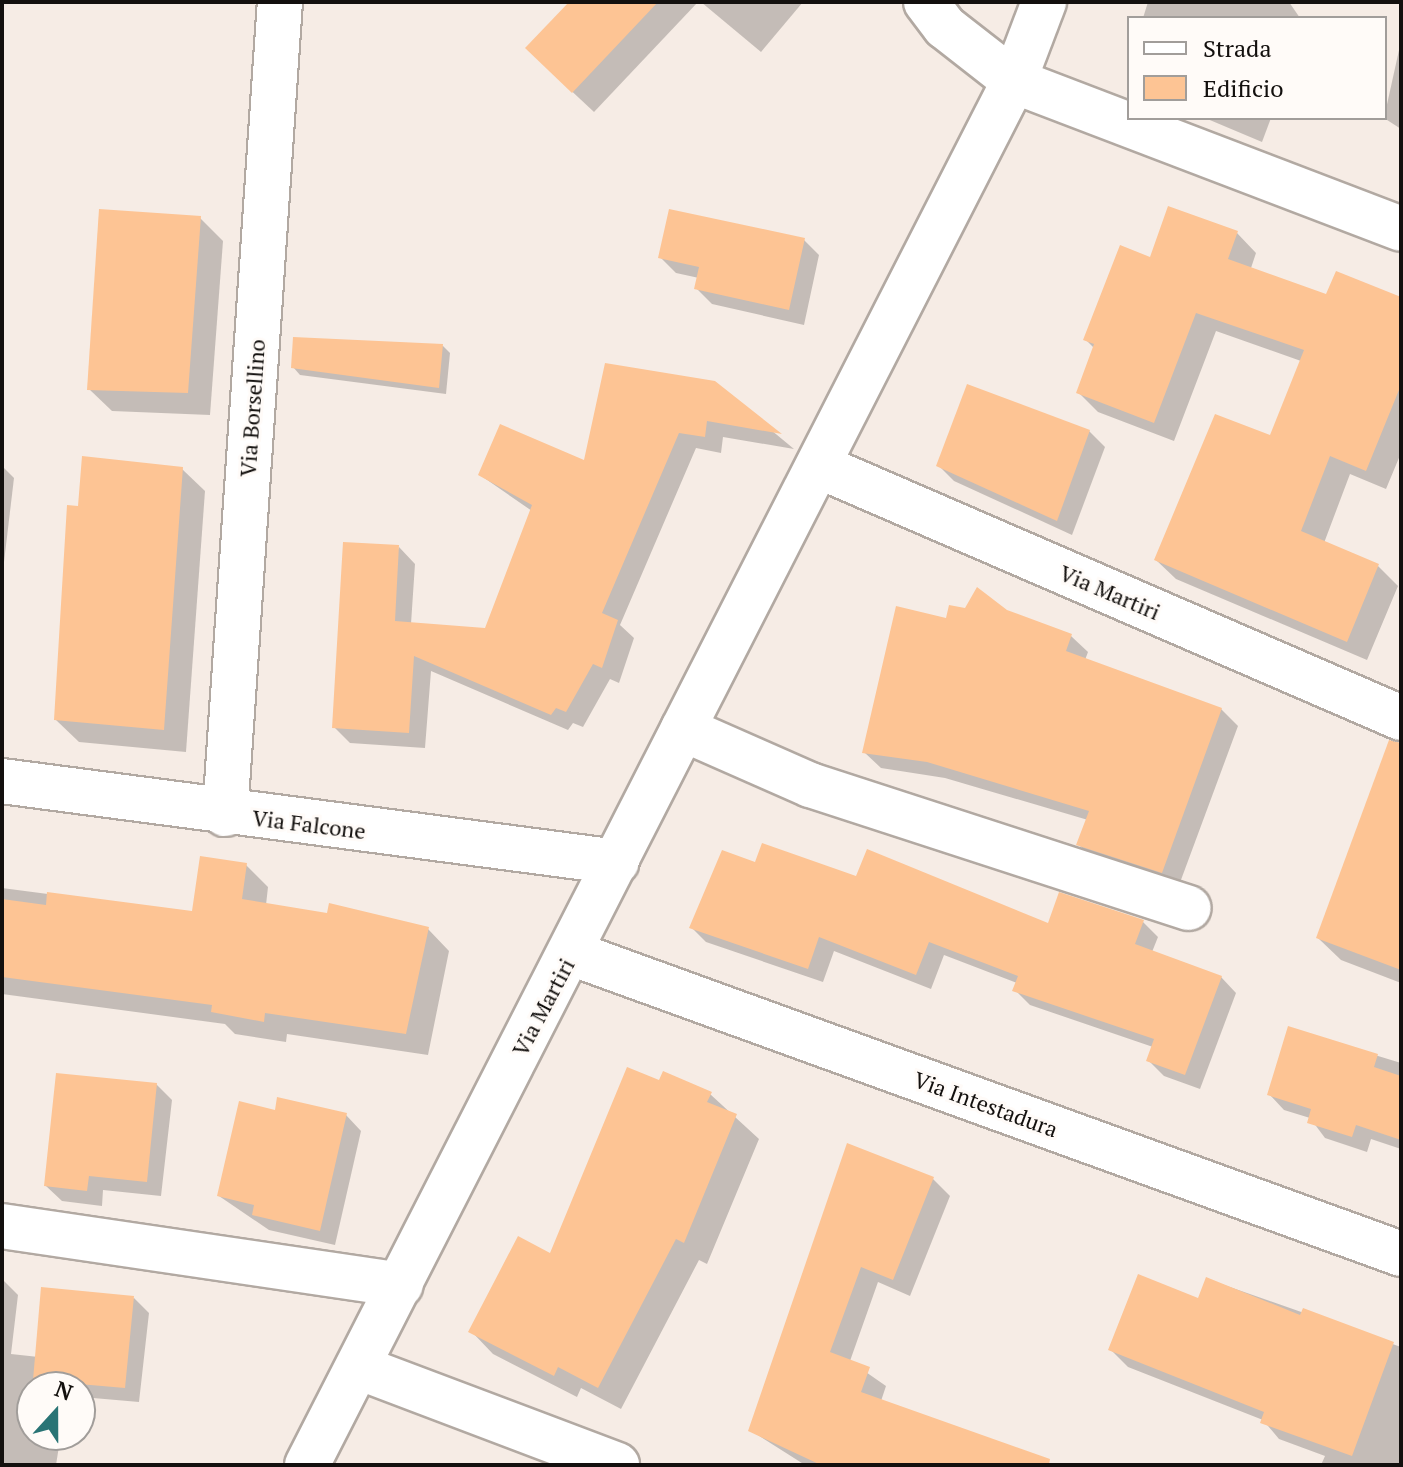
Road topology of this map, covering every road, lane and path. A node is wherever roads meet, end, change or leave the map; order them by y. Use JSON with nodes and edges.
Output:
{"nodes":[{"id":1,"x":280,"y":2,"type":"edge"},
{"id":2,"x":926,"y":2,"type":"edge"},
{"id":3,"x":1044,"y":2,"type":"edge"},
{"id":4,"x":1014,"y":81,"type":"junction"},
{"id":5,"x":1401,"y":229,"type":"edge"},
{"id":6,"x":819,"y":466,"type":"junction"},
{"id":7,"x":1401,"y":718,"type":"edge"},
{"id":8,"x":683,"y":729,"type":"junction"},
{"id":9,"x":2,"y":781,"type":"edge"},
{"id":10,"x":225,"y":814,"type":"junction"},
{"id":11,"x":617,"y":862,"type":"junction"},
{"id":12,"x":1189,"y":908,"type":"dead end"},
{"id":13,"x":571,"y":953,"type":"junction"},
{"id":14,"x":2,"y":1226,"type":"edge"},
{"id":15,"x":1401,"y":1254,"type":"edge"},
{"id":16,"x":401,"y":1285,"type":"junction"},
{"id":17,"x":358,"y":1367,"type":"junction"},
{"id":18,"x":307,"y":1465,"type":"edge"},
{"id":19,"x":617,"y":1465,"type":"edge"}],
"edges":[{"from":1,"to":10,"type":"street","name":"Via Borsellino"},
{"from":2,"to":4,"type":"street"},
{"from":3,"to":4,"type":"street","name":"Via Martiri"},
{"from":4,"to":5,"type":"street"},
{"from":4,"to":6,"type":"street","name":"Via Martiri"},
{"from":6,"to":7,"type":"street","name":"Via Martiri"},
{"from":6,"to":8,"type":"street","name":"Via Martiri"},
{"from":8,"to":11,"type":"street","name":"Via Martiri"},
{"from":8,"to":12,"type":"street"},
{"from":9,"to":10,"type":"street","name":"Via Falcone"},
{"from":10,"to":11,"type":"street","name":"Via Falcone"},
{"from":11,"to":13,"type":"street","name":"Via Martiri"},
{"from":13,"to":15,"type":"street","name":"Via Intestadura"},
{"from":13,"to":16,"type":"street","name":"Via Martiri"},
{"from":14,"to":16,"type":"street"},
{"from":16,"to":17,"type":"street","name":"Via Martiri"},
{"from":17,"to":18,"type":"street","name":"Via Martiri"},
{"from":17,"to":19,"type":"street"}]}
